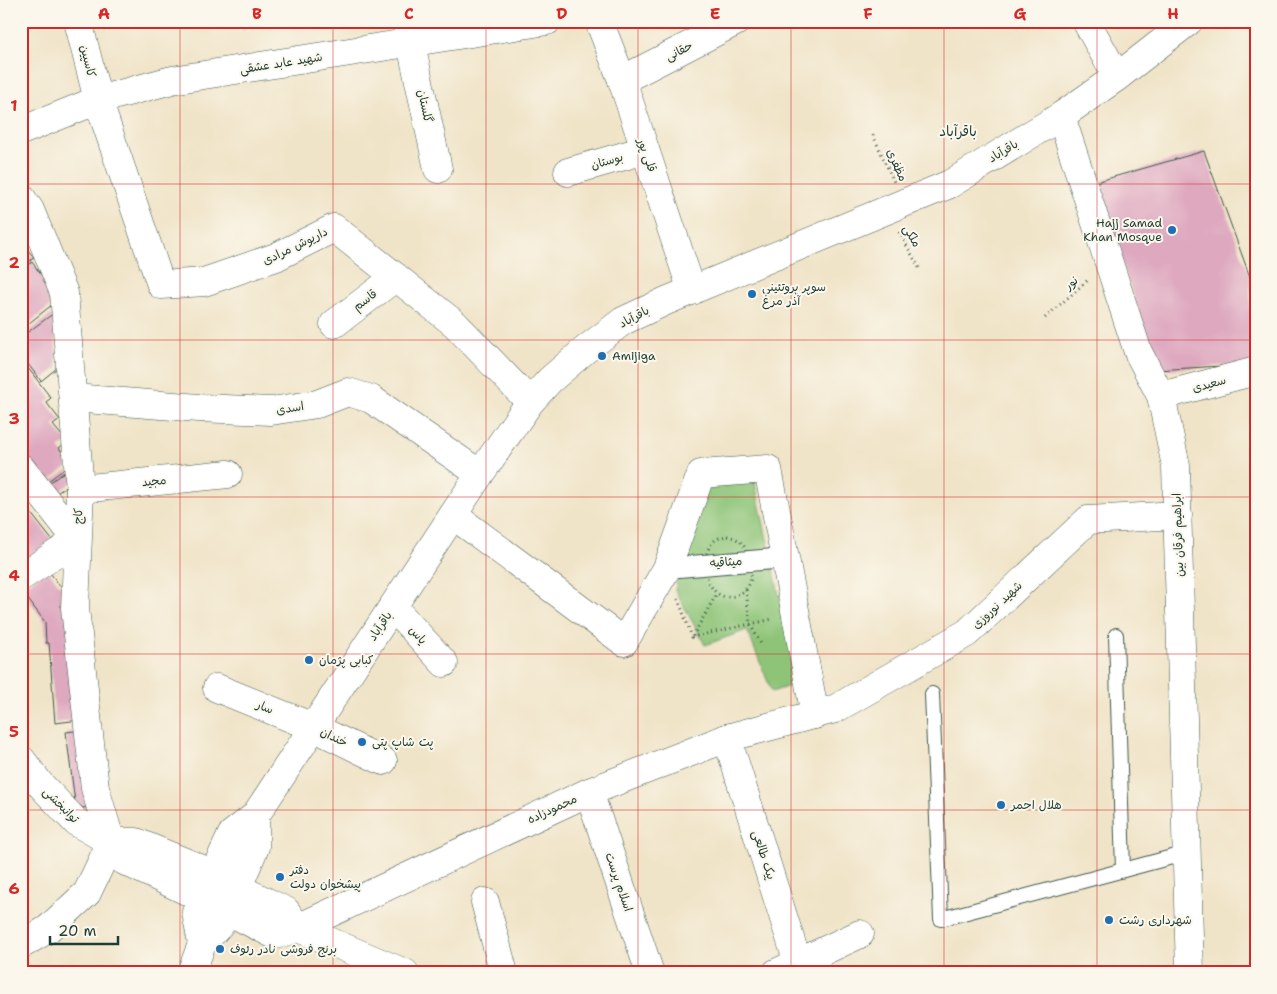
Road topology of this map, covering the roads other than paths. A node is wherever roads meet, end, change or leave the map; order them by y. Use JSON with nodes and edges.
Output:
{"nodes":[{"id":1,"x":78,"y":21,"type":"edge"},
{"id":2,"x":547,"y":21,"type":"edge"},
{"id":3,"x":599,"y":21,"type":"edge"},
{"id":4,"x":737,"y":21,"type":"edge"},
{"id":5,"x":1086,"y":21,"type":"edge"},
{"id":6,"x":1189,"y":21,"type":"edge"},
{"id":7,"x":409,"y":32,"type":"edge"},
{"id":8,"x":1117,"y":77,"type":"junction"},
{"id":9,"x":622,"y":80,"type":"junction"},
{"id":10,"x":98,"y":100,"type":"junction"},
{"id":11,"x":1061,"y":116,"type":"junction"},
{"id":12,"x":21,"y":131,"type":"edge"},
{"id":13,"x":645,"y":150,"type":"junction"},
{"id":14,"x":438,"y":169,"type":"dead end"},
{"id":15,"x":568,"y":172,"type":"dead end"},
{"id":16,"x":21,"y":197,"type":"edge"},
{"id":17,"x":396,"y":277,"type":"junction"},
{"id":18,"x":692,"y":291,"type":"junction"},
{"id":19,"x":334,"y":324,"type":"dead end"},
{"id":20,"x":1256,"y":371,"type":"edge"},
{"id":21,"x":1161,"y":396,"type":"junction"},
{"id":22,"x":73,"y":398,"type":"junction"},
{"id":23,"x":530,"y":402,"type":"junction"},
{"id":24,"x":21,"y":468,"type":"edge"},
{"id":25,"x":228,"y":474,"type":"dead end"},
{"id":26,"x":480,"y":474,"type":"junction"},
{"id":27,"x":80,"y":489,"type":"junction"},
{"id":28,"x":453,"y":515,"type":"junction"},
{"id":29,"x":1178,"y":515,"type":"junction"},
{"id":30,"x":77,"y":540,"type":"junction"},
{"id":31,"x":786,"y":558,"type":"junction"},
{"id":32,"x":667,"y":568,"type":"junction"},
{"id":33,"x":21,"y":577,"type":"edge"},
{"id":34,"x":393,"y":607,"type":"junction"},
{"id":35,"x":1116,"y":635,"type":"dead end"},
{"id":36,"x":444,"y":663,"type":"dead end"},
{"id":37,"x":217,"y":688,"type":"dead end"},
{"id":38,"x":932,"y":694,"type":"dead end"},
{"id":39,"x":816,"y":715,"type":"junction"},
{"id":40,"x":313,"y":726,"type":"junction"},
{"id":41,"x":727,"y":738,"type":"junction"},
{"id":42,"x":21,"y":758,"type":"edge"},
{"id":43,"x":383,"y":761,"type":"dead end"},
{"id":44,"x":589,"y":792,"type":"junction"},
{"id":45,"x":255,"y":816,"type":"junction"},
{"id":46,"x":111,"y":842,"type":"junction"},
{"id":47,"x":1187,"y":852,"type":"junction"},
{"id":48,"x":1123,"y":870,"type":"junction"},
{"id":49,"x":214,"y":874,"type":"junction"},
{"id":50,"x":202,"y":898,"type":"junction"},
{"id":51,"x":233,"y":899,"type":"junction"},
{"id":52,"x":485,"y":902,"type":"dead end"},
{"id":53,"x":298,"y":928,"type":"junction"},
{"id":54,"x":860,"y":934,"type":"dead end"},
{"id":55,"x":202,"y":944,"type":"junction"},
{"id":56,"x":21,"y":945,"type":"edge"},
{"id":57,"x":792,"y":969,"type":"edge"},
{"id":58,"x":192,"y":973,"type":"edge"},
{"id":59,"x":405,"y":973,"type":"edge"},
{"id":60,"x":504,"y":973,"type":"edge"},
{"id":61,"x":650,"y":973,"type":"edge"},
{"id":62,"x":1190,"y":973,"type":"edge"}],
"edges":[{"from":1,"to":10,"type":"street","name":"کاسپین"},
{"from":2,"to":7,"type":"street","name":"شهید عابد عشقی"},
{"from":3,"to":9,"type":"street","name":"قلی پور"},
{"from":4,"to":9,"type":"street","name":"حقانی"},
{"from":5,"to":8,"type":"street"},
{"from":6,"to":8,"type":"street","name":"باقرآباد"},
{"from":7,"to":10,"type":"street","name":"شهید عابد عشقی"},
{"from":7,"to":14,"type":"street","name":"گلستان"},
{"from":8,"to":11,"type":"street","name":"باقرآباد"},
{"from":9,"to":13,"type":"street","name":"قلی پور"},
{"from":10,"to":12,"type":"street","name":"شهید عابد عشقی"},
{"from":10,"to":17,"type":"street","name":"داریوش مرادی"},
{"from":11,"to":18,"type":"street","name":"باقرآباد"},
{"from":11,"to":21,"type":"street","name":"ابراهیم فرقان بین"},
{"from":13,"to":15,"type":"street","name":"بوستان"},
{"from":13,"to":18,"type":"street","name":"قلی پور"},
{"from":16,"to":22,"type":"street","name":"کاج"},
{"from":17,"to":19,"type":"street","name":"قاسم"},
{"from":17,"to":23,"type":"street","name":"داریوش مرادی"},
{"from":18,"to":23,"type":"street","name":"باقرآباد"},
{"from":20,"to":21,"type":"street","name":"سعیدی"},
{"from":21,"to":29,"type":"street","name":"ابراهیم فرقان بین"},
{"from":22,"to":26,"type":"street","name":"اسدی"},
{"from":22,"to":27,"type":"street","name":"کاج"},
{"from":23,"to":26,"type":"street","name":"باقرآباد"},
{"from":24,"to":30,"type":"street"},
{"from":25,"to":27,"type":"street","name":"مجید"},
{"from":26,"to":28,"type":"street","name":"باقرآباد"},
{"from":27,"to":30,"type":"street","name":"کاج"},
{"from":28,"to":32,"type":"street"},
{"from":28,"to":34,"type":"street","name":"باقرآباد"},
{"from":29,"to":39,"type":"street","name":"شهید نوروزی"},
{"from":29,"to":47,"type":"street","name":"ابراهیم فرقان بین"},
{"from":30,"to":33,"type":"street"},
{"from":30,"to":46,"type":"street","name":"کاج"},
{"from":31,"to":32,"type":"street","name":"میثاقیه"},
{"from":31,"to":32,"type":"street"},
{"from":31,"to":39,"type":"street"},
{"from":34,"to":36,"type":"street","name":"یاس"},
{"from":34,"to":40,"type":"street","name":"باقرآباد"},
{"from":35,"to":48,"type":"lane"},
{"from":37,"to":40,"type":"street","name":"سار"},
{"from":38,"to":48,"type":"lane"},
{"from":39,"to":41,"type":"street","name":"محمودزاده"},
{"from":40,"to":43,"type":"street","name":"خندان"},
{"from":40,"to":45,"type":"street","name":"باقرآباد"},
{"from":41,"to":44,"type":"street","name":"محمودزاده"},
{"from":41,"to":57,"type":"street","name":"پیک طالعی"},
{"from":42,"to":46,"type":"street","name":"توانبخشی"},
{"from":44,"to":53,"type":"street","name":"محمودزاده"},
{"from":44,"to":61,"type":"street","name":"اسلام پرست"},
{"from":45,"to":49,"type":"street","name":"باقرآباد"},
{"from":45,"to":51,"type":"street","name":"باقرآباد"},
{"from":46,"to":49,"type":"street","name":"توانبخشی"},
{"from":46,"to":50,"type":"street","name":"توانبخشی"},
{"from":46,"to":56,"type":"street"},
{"from":47,"to":48,"type":"lane"},
{"from":47,"to":62,"type":"street","name":"ابراهیم فرقان بین"},
{"from":49,"to":50,"type":"street","name":"باقرآباد"},
{"from":49,"to":51,"type":"street","name":"توانبخشی"},
{"from":50,"to":51,"type":"street","name":"توانبخشی"},
{"from":50,"to":55,"type":"street","name":"باقرآباد"},
{"from":51,"to":53,"type":"street"},
{"from":51,"to":55,"type":"street","name":"باقرآباد"},
{"from":52,"to":60,"type":"street"},
{"from":53,"to":59,"type":"street"},
{"from":54,"to":57,"type":"street"},
{"from":55,"to":58,"type":"street","name":"باقرآباد"}]}
